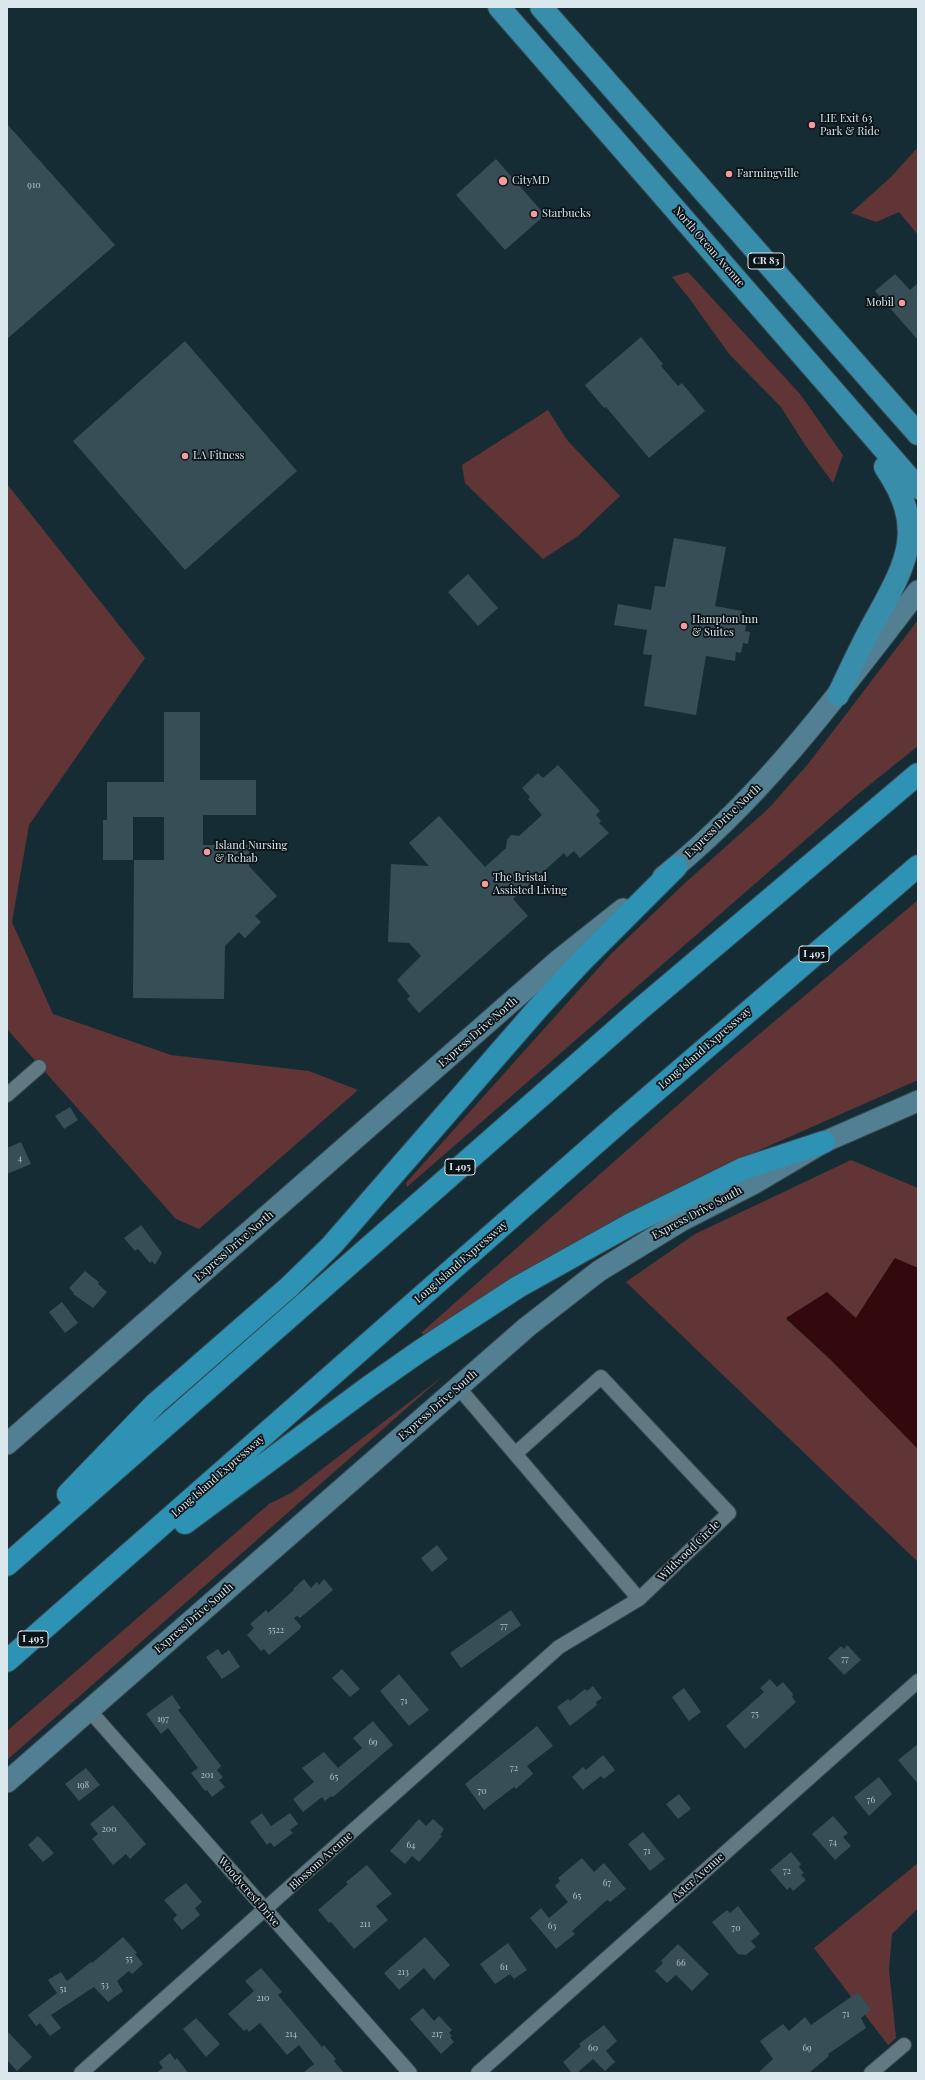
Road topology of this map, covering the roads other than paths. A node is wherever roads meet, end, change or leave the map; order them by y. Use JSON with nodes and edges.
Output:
{"nodes":[{"id":1,"x":499,"y":7,"type":"edge"},
{"id":2,"x":541,"y":7,"type":"edge"},
{"id":3,"x":796,"y":347,"type":"junction"},
{"id":4,"x":918,"y":434,"type":"edge"},
{"id":5,"x":918,"y":488,"type":"edge"},
{"id":6,"x":918,"y":591,"type":"edge"},
{"id":7,"x":838,"y":695,"type":"junction"},
{"id":8,"x":918,"y":774,"type":"edge"},
{"id":9,"x":918,"y":866,"type":"edge"},
{"id":10,"x":676,"y":867,"type":"junction"},
{"id":11,"x":38,"y":1067,"type":"dead end"},
{"id":12,"x":7,"y":1095,"type":"edge"},
{"id":13,"x":918,"y":1101,"type":"edge"},
{"id":14,"x":824,"y":1142,"type":"junction"},
{"id":15,"x":458,"y":1387,"type":"junction"},
{"id":16,"x":7,"y":1444,"type":"edge"},
{"id":17,"x":515,"y":1454,"type":"junction"},
{"id":18,"x":7,"y":1558,"type":"edge"},
{"id":19,"x":7,"y":1565,"type":"edge"},
{"id":20,"x":639,"y":1599,"type":"junction"},
{"id":21,"x":58,"y":1616,"type":"junction"},
{"id":22,"x":7,"y":1661,"type":"edge"},
{"id":23,"x":918,"y":1681,"type":"edge"},
{"id":24,"x":89,"y":1710,"type":"junction"},
{"id":25,"x":7,"y":1782,"type":"edge"},
{"id":26,"x":266,"y":1910,"type":"junction"},
{"id":27,"x":904,"y":2044,"type":"dead end"},
{"id":28,"x":81,"y":2073,"type":"edge"},
{"id":29,"x":410,"y":2073,"type":"edge"},
{"id":30,"x":478,"y":2073,"type":"edge"},
{"id":31,"x":871,"y":2073,"type":"edge"}],
"edges":[{"from":1,"to":3,"type":"highway","name":"North Ocean Avenue","number":"CR 83"},
{"from":2,"to":4,"type":"highway","number":"CR 83"},
{"from":3,"to":5,"type":"highway","name":"North Ocean Avenue","number":"CR 83"},
{"from":3,"to":7,"type":"highway"},
{"from":6,"to":7,"type":"main road","name":"Express Drive North"},
{"from":7,"to":10,"type":"main road","name":"Express Drive North"},
{"from":8,"to":19,"type":"highway","number":"I 495"},
{"from":9,"to":21,"type":"highway","name":"Long Island Expressway","number":"I 495"},
{"from":10,"to":16,"type":"main road","name":"Express Drive North"},
{"from":10,"to":18,"type":"highway"},
{"from":11,"to":12,"type":"street"},
{"from":13,"to":14,"type":"main road","name":"Express Drive South"},
{"from":14,"to":15,"type":"main road","name":"Express Drive South"},
{"from":14,"to":21,"type":"highway"},
{"from":15,"to":17,"type":"street"},
{"from":15,"to":24,"type":"main road","name":"Express Drive South"},
{"from":17,"to":20,"type":"street"},
{"from":17,"to":20,"type":"street","name":"Wildwood Circle"},
{"from":20,"to":26,"type":"street","name":"Blossom Avenue"},
{"from":21,"to":22,"type":"highway","name":"Long Island Expressway","number":"I 495"},
{"from":23,"to":30,"type":"street","name":"Aster Avenue"},
{"from":24,"to":25,"type":"main road","name":"Express Drive South"},
{"from":24,"to":26,"type":"street","name":"Woodycrest Drive"},
{"from":26,"to":28,"type":"street","name":"Blossom Avenue"},
{"from":26,"to":29,"type":"street","name":"Woodycrest Drive"},
{"from":27,"to":31,"type":"street"}]}
